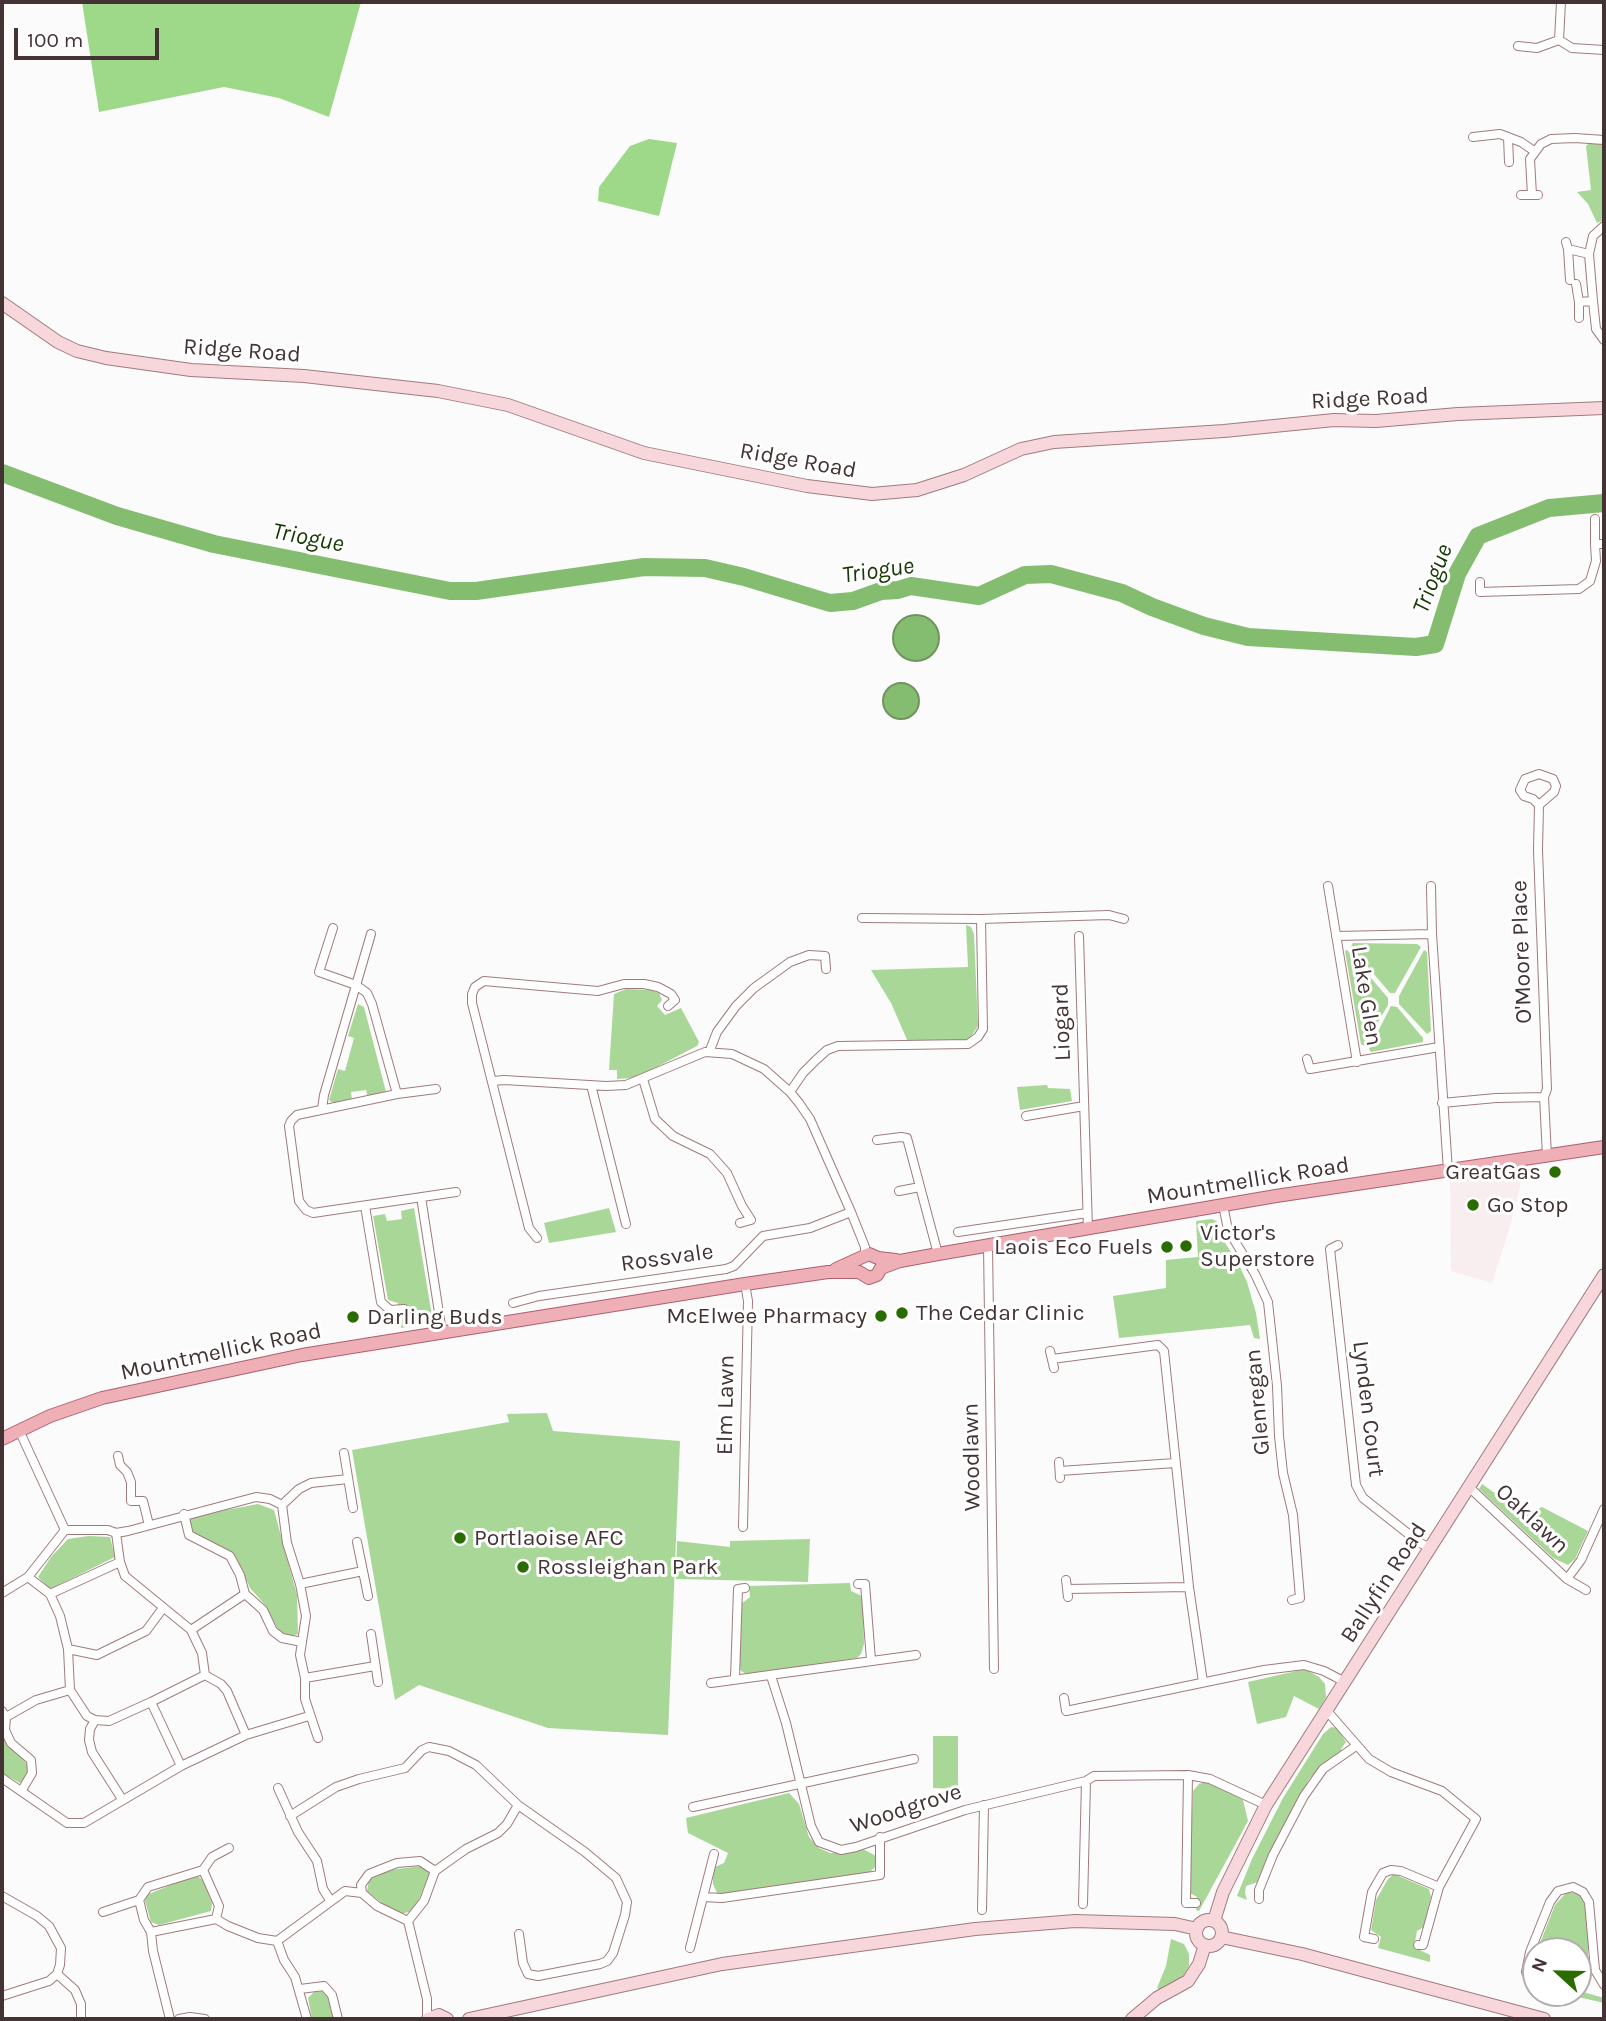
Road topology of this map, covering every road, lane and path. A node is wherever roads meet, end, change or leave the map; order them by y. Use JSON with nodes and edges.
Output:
{"nodes":[{"id":1,"x":1561,"y":2,"type":"edge"},
{"id":2,"x":1559,"y":40,"type":"junction"},
{"id":3,"x":1518,"y":46,"type":"dead end"},
{"id":4,"x":1604,"y":50,"type":"edge"},
{"id":5,"x":1473,"y":137,"type":"dead end"},
{"id":6,"x":1508,"y":137,"type":"junction"},
{"id":7,"x":1604,"y":140,"type":"edge"},
{"id":8,"x":1534,"y":151,"type":"junction"},
{"id":9,"x":1509,"y":162,"type":"dead end"},
{"id":10,"x":1521,"y":195,"type":"dead end"},
{"id":11,"x":1604,"y":226,"type":"edge"},
{"id":12,"x":1589,"y":254,"type":"junction"},
{"id":13,"x":1593,"y":301,"type":"junction"},
{"id":14,"x":1578,"y":302,"type":"junction"},
{"id":15,"x":2,"y":303,"type":"edge"},
{"id":16,"x":1579,"y":318,"type":"dead end"},
{"id":17,"x":1604,"y":340,"type":"edge"},
{"id":18,"x":1604,"y":408,"type":"edge"},
{"id":19,"x":1595,"y":519,"type":"dead end"},
{"id":20,"x":1600,"y":544,"type":"edge"},
{"id":21,"x":1480,"y":582,"type":"dead end"},
{"id":22,"x":1539,"y":805,"type":"junction"},
{"id":23,"x":1328,"y":886,"type":"dead end"},
{"id":24,"x":1431,"y":886,"type":"dead end"},
{"id":25,"x":862,"y":918,"type":"dead end"},
{"id":26,"x":981,"y":919,"type":"junction"},
{"id":27,"x":1124,"y":919,"type":"dead end"},
{"id":28,"x":333,"y":928,"type":"dead end"},
{"id":29,"x":371,"y":934,"type":"dead end"},
{"id":30,"x":1432,"y":934,"type":"junction"},
{"id":31,"x":1079,"y":936,"type":"dead end"},
{"id":32,"x":1336,"y":936,"type":"junction"},
{"id":33,"x":827,"y":969,"type":"dead end"},
{"id":34,"x":356,"y":985,"type":"junction"},
{"id":35,"x":668,"y":1006,"type":"dead end"},
{"id":36,"x":1439,"y":1047,"type":"junction"},
{"id":37,"x":710,"y":1050,"type":"junction"},
{"id":38,"x":1307,"y":1059,"type":"dead end"},
{"id":39,"x":1357,"y":1062,"type":"junction"},
{"id":40,"x":643,"y":1079,"type":"junction"},
{"id":41,"x":493,"y":1081,"type":"junction"},
{"id":42,"x":590,"y":1084,"type":"junction"},
{"id":43,"x":436,"y":1089,"type":"dead end"},
{"id":44,"x":790,"y":1092,"type":"junction"},
{"id":45,"x":397,"y":1094,"type":"junction"},
{"id":46,"x":1544,"y":1097,"type":"junction"},
{"id":47,"x":1442,"y":1103,"type":"junction"},
{"id":48,"x":1084,"y":1106,"type":"junction"},
{"id":49,"x":322,"y":1109,"type":"junction"},
{"id":50,"x":1026,"y":1116,"type":"dead end"},
{"id":51,"x":877,"y":1140,"type":"dead end"},
{"id":52,"x":1604,"y":1147,"type":"edge"},
{"id":53,"x":1547,"y":1156,"type":"junction"},
{"id":54,"x":1448,"y":1171,"type":"junction"},
{"id":55,"x":920,"y":1187,"type":"junction"},
{"id":56,"x":900,"y":1191,"type":"dead end"},
{"id":57,"x":456,"y":1192,"type":"dead end"},
{"id":58,"x":421,"y":1197,"type":"junction"},
{"id":59,"x":1223,"y":1205,"type":"junction"},
{"id":60,"x":365,"y":1206,"type":"junction"},
{"id":61,"x":850,"y":1212,"type":"junction"},
{"id":62,"x":1087,"y":1213,"type":"junction"},
{"id":63,"x":740,"y":1223,"type":"dead end"},
{"id":64,"x":626,"y":1224,"type":"dead end"},
{"id":65,"x":1088,"y":1229,"type":"junction"},
{"id":66,"x":958,"y":1232,"type":"dead end"},
{"id":67,"x":537,"y":1238,"type":"dead end"},
{"id":68,"x":1338,"y":1245,"type":"dead end"},
{"id":69,"x":988,"y":1246,"type":"junction"},
{"id":70,"x":938,"y":1254,"type":"junction"},
{"id":71,"x":868,"y":1262,"type":"junction"},
{"id":72,"x":1604,"y":1275,"type":"edge"},
{"id":73,"x":746,"y":1284,"type":"junction"},
{"id":74,"x":513,"y":1303,"type":"dead end"},
{"id":75,"x":404,"y":1308,"type":"dead end"},
{"id":76,"x":442,"y":1332,"type":"junction"},
{"id":77,"x":1054,"y":1368,"type":"dead end"},
{"id":78,"x":19,"y":1430,"type":"junction"},
{"id":79,"x":2,"y":1439,"type":"edge"},
{"id":80,"x":344,"y":1453,"type":"dead end"},
{"id":81,"x":118,"y":1455,"type":"dead end"},
{"id":82,"x":1175,"y":1463,"type":"junction"},
{"id":83,"x":1060,"y":1470,"type":"dead end"},
{"id":84,"x":348,"y":1479,"type":"junction"},
{"id":85,"x":1469,"y":1488,"type":"junction"},
{"id":86,"x":282,"y":1505,"type":"junction"},
{"id":87,"x":353,"y":1508,"type":"dead end"},
{"id":88,"x":1604,"y":1509,"type":"edge"},
{"id":89,"x":184,"y":1514,"type":"junction"},
{"id":90,"x":149,"y":1525,"type":"junction"},
{"id":91,"x":743,"y":1527,"type":"dead end"},
{"id":92,"x":65,"y":1530,"type":"junction"},
{"id":93,"x":116,"y":1533,"type":"junction"},
{"id":94,"x":357,"y":1542,"type":"dead end"},
{"id":95,"x":1431,"y":1548,"type":"junction"},
{"id":96,"x":120,"y":1562,"type":"junction"},
{"id":97,"x":363,"y":1572,"type":"junction"},
{"id":98,"x":27,"y":1577,"type":"junction"},
{"id":99,"x":1567,"y":1579,"type":"junction"},
{"id":100,"x":300,"y":1584,"type":"junction"},
{"id":101,"x":858,"y":1584,"type":"dead end"},
{"id":102,"x":1189,"y":1587,"type":"junction"},
{"id":103,"x":745,"y":1588,"type":"dead end"},
{"id":104,"x":1067,"y":1589,"type":"dead end"},
{"id":105,"x":1587,"y":1590,"type":"dead end"},
{"id":106,"x":2,"y":1593,"type":"edge"},
{"id":107,"x":50,"y":1594,"type":"junction"},
{"id":108,"x":245,"y":1594,"type":"junction"},
{"id":109,"x":368,"y":1596,"type":"dead end"},
{"id":110,"x":1292,"y":1600,"type":"dead end"},
{"id":111,"x":163,"y":1608,"type":"junction"},
{"id":112,"x":191,"y":1630,"type":"junction"},
{"id":113,"x":371,"y":1634,"type":"dead end"},
{"id":114,"x":302,"y":1642,"type":"junction"},
{"id":115,"x":68,"y":1649,"type":"junction"},
{"id":116,"x":916,"y":1655,"type":"dead end"},
{"id":117,"x":871,"y":1660,"type":"junction"},
{"id":118,"x":375,"y":1666,"type":"junction"},
{"id":119,"x":994,"y":1669,"type":"dead end"},
{"id":120,"x":205,"y":1675,"type":"junction"},
{"id":121,"x":771,"y":1676,"type":"junction"},
{"id":122,"x":305,"y":1678,"type":"junction"},
{"id":123,"x":735,"y":1678,"type":"junction"},
{"id":124,"x":378,"y":1682,"type":"dead end"},
{"id":125,"x":1203,"y":1682,"type":"junction"},
{"id":126,"x":1345,"y":1682,"type":"junction"},
{"id":127,"x":712,"y":1683,"type":"dead end"},
{"id":128,"x":70,"y":1690,"type":"junction"},
{"id":129,"x":1064,"y":1698,"type":"dead end"},
{"id":130,"x":151,"y":1702,"type":"junction"},
{"id":131,"x":1327,"y":1711,"type":"junction"},
{"id":132,"x":4,"y":1714,"type":"edge"},
{"id":133,"x":309,"y":1716,"type":"junction"},
{"id":134,"x":95,"y":1720,"type":"junction"},
{"id":135,"x":246,"y":1735,"type":"junction"},
{"id":136,"x":318,"y":1738,"type":"dead end"},
{"id":137,"x":1356,"y":1746,"type":"junction"},
{"id":138,"x":914,"y":1759,"type":"dead end"},
{"id":139,"x":181,"y":1766,"type":"junction"},
{"id":140,"x":1188,"y":1775,"type":"junction"},
{"id":141,"x":2,"y":1778,"type":"edge"},
{"id":142,"x":1086,"y":1781,"type":"junction"},
{"id":143,"x":801,"y":1784,"type":"junction"},
{"id":144,"x":278,"y":1788,"type":"dead end"},
{"id":145,"x":22,"y":1790,"type":"junction"},
{"id":146,"x":122,"y":1799,"type":"junction"},
{"id":147,"x":518,"y":1805,"type":"junction"},
{"id":148,"x":984,"y":1805,"type":"junction"},
{"id":149,"x":1266,"y":1805,"type":"junction"},
{"id":150,"x":693,"y":1807,"type":"dead end"},
{"id":151,"x":290,"y":1816,"type":"junction"},
{"id":152,"x":880,"y":1838,"type":"junction"},
{"id":153,"x":229,"y":1848,"type":"dead end"},
{"id":154,"x":714,"y":1854,"type":"dead end"},
{"id":155,"x":203,"y":1870,"type":"junction"},
{"id":156,"x":435,"y":1871,"type":"junction"},
{"id":157,"x":1439,"y":1887,"type":"junction"},
{"id":158,"x":362,"y":1893,"type":"junction"},
{"id":159,"x":1256,"y":1893,"type":"dead end"},
{"id":160,"x":704,"y":1897,"type":"junction"},
{"id":161,"x":3,"y":1900,"type":"edge"},
{"id":162,"x":139,"y":1900,"type":"junction"},
{"id":163,"x":330,"y":1900,"type":"junction"},
{"id":164,"x":1083,"y":1903,"type":"dead end"},
{"id":165,"x":1196,"y":1903,"type":"dead end"},
{"id":166,"x":982,"y":1910,"type":"dead end"},
{"id":167,"x":103,"y":1912,"type":"dead end"},
{"id":168,"x":216,"y":1919,"type":"junction"},
{"id":169,"x":408,"y":1921,"type":"junction"},
{"id":170,"x":1214,"y":1922,"type":"junction"},
{"id":171,"x":1197,"y":1929,"type":"junction"},
{"id":172,"x":151,"y":1933,"type":"junction"},
{"id":173,"x":519,"y":1934,"type":"dead end"},
{"id":174,"x":1221,"y":1937,"type":"junction"},
{"id":175,"x":1536,"y":1937,"type":"edge"},
{"id":176,"x":1592,"y":1937,"type":"edge"},
{"id":177,"x":1374,"y":1940,"type":"dead end"},
{"id":178,"x":277,"y":1941,"type":"junction"},
{"id":179,"x":1592,"y":1943,"type":"edge"},
{"id":180,"x":1205,"y":1945,"type":"junction"},
{"id":181,"x":1418,"y":1945,"type":"dead end"},
{"id":182,"x":690,"y":1948,"type":"dead end"},
{"id":183,"x":57,"y":1974,"type":"junction"},
{"id":184,"x":1604,"y":1985,"type":"edge"},
{"id":185,"x":300,"y":1989,"type":"junction"},
{"id":186,"x":2,"y":1996,"type":"edge"},
{"id":187,"x":81,"y":2019,"type":"edge"},
{"id":188,"x":170,"y":2019,"type":"edge"},
{"id":189,"x":179,"y":2019,"type":"edge"},
{"id":190,"x":205,"y":2019,"type":"edge"},
{"id":191,"x":307,"y":2019,"type":"edge"},
{"id":192,"x":338,"y":2019,"type":"edge"},
{"id":193,"x":440,"y":2019,"type":"edge"},
{"id":194,"x":471,"y":2019,"type":"edge"},
{"id":195,"x":1132,"y":2019,"type":"edge"},
{"id":196,"x":1544,"y":2019,"type":"edge"}],
"edges":[{"from":1,"to":2,"type":"street"},
{"from":2,"to":3,"type":"street"},
{"from":2,"to":4,"type":"street"},
{"from":5,"to":6,"type":"street"},
{"from":6,"to":8,"type":"street"},
{"from":6,"to":9,"type":"street"},
{"from":7,"to":8,"type":"street"},
{"from":8,"to":10,"type":"street"},
{"from":11,"to":12,"type":"street"},
{"from":12,"to":13,"type":"street"},
{"from":12,"to":14,"type":"street"},
{"from":13,"to":14,"type":"street"},
{"from":13,"to":17,"type":"street"},
{"from":14,"to":16,"type":"street"},
{"from":15,"to":18,"type":"street","name":"Ridge Road"},
{"from":19,"to":20,"type":"street"},
{"from":20,"to":21,"type":"street"},
{"from":22,"to":22,"type":"street","name":"O'Moore Place"},
{"from":22,"to":46,"type":"street","name":"O'Moore Place"},
{"from":23,"to":32,"type":"street","name":"Lake Glen"},
{"from":24,"to":30,"type":"street"},
{"from":25,"to":26,"type":"street"},
{"from":26,"to":27,"type":"street"},
{"from":26,"to":44,"type":"street"},
{"from":28,"to":34,"type":"street"},
{"from":29,"to":34,"type":"street"},
{"from":30,"to":32,"type":"street","name":"Lake Glen"},
{"from":30,"to":36,"type":"street"},
{"from":31,"to":48,"type":"street","name":"Liogard"},
{"from":32,"to":39,"type":"street","name":"Lake Glen"},
{"from":33,"to":37,"type":"street"},
{"from":34,"to":45,"type":"street"},
{"from":34,"to":49,"type":"street"},
{"from":35,"to":41,"type":"street"},
{"from":36,"to":39,"type":"street","name":"Lake Glen"},
{"from":36,"to":47,"type":"street"},
{"from":37,"to":40,"type":"street"},
{"from":37,"to":44,"type":"street"},
{"from":38,"to":39,"type":"street","name":"Lake Glen"},
{"from":40,"to":42,"type":"street"},
{"from":40,"to":63,"type":"street"},
{"from":41,"to":42,"type":"street"},
{"from":41,"to":67,"type":"street"},
{"from":42,"to":64,"type":"street"},
{"from":43,"to":45,"type":"street"},
{"from":44,"to":61,"type":"street"},
{"from":45,"to":49,"type":"street"},
{"from":46,"to":47,"type":"street"},
{"from":46,"to":53,"type":"street","name":"O'Moore Place"},
{"from":47,"to":54,"type":"street"},
{"from":48,"to":50,"type":"street"},
{"from":48,"to":62,"type":"street","name":"Liogard"},
{"from":49,"to":60,"type":"street"},
{"from":51,"to":55,"type":"street"},
{"from":52,"to":53,"type":"main road","name":"Mountmellick Road"},
{"from":53,"to":54,"type":"main road","name":"Mountmellick Road"},
{"from":54,"to":59,"type":"main road","name":"Mountmellick Road"},
{"from":55,"to":56,"type":"street"},
{"from":55,"to":70,"type":"street"},
{"from":57,"to":58,"type":"street"},
{"from":58,"to":60,"type":"street"},
{"from":58,"to":76,"type":"street"},
{"from":59,"to":65,"type":"main road","name":"Mountmellick Road"},
{"from":59,"to":110,"type":"street","name":"Glenregan"},
{"from":60,"to":75,"type":"street"},
{"from":61,"to":71,"type":"street"},
{"from":61,"to":74,"type":"street","name":"Rossvale"},
{"from":62,"to":65,"type":"street","name":"Liogard"},
{"from":62,"to":66,"type":"street"},
{"from":65,"to":69,"type":"main road","name":"Mountmellick Road"},
{"from":68,"to":95,"type":"street","name":"Lynden Court"},
{"from":69,"to":70,"type":"main road","name":"Mountmellick Road"},
{"from":69,"to":119,"type":"street","name":"Woodlawn"},
{"from":70,"to":71,"type":"main road","name":"Mountmellick Road"},
{"from":71,"to":73,"type":"main road","name":"Mountmellick Road"},
{"from":72,"to":85,"type":"street","name":"Ballyfin Road"},
{"from":73,"to":76,"type":"main road","name":"Mountmellick Road"},
{"from":73,"to":91,"type":"street","name":"Elm Lawn"},
{"from":76,"to":78,"type":"main road","name":"Mountmellick Road"},
{"from":77,"to":82,"type":"street"},
{"from":78,"to":79,"type":"main road","name":"Mountmellick Road"},
{"from":78,"to":92,"type":"street"},
{"from":80,"to":84,"type":"street"},
{"from":81,"to":90,"type":"street"},
{"from":82,"to":83,"type":"street"},
{"from":82,"to":102,"type":"street"},
{"from":84,"to":86,"type":"street"},
{"from":84,"to":87,"type":"street"},
{"from":85,"to":95,"type":"street","name":"Ballyfin Road"},
{"from":85,"to":99,"type":"street","name":"Oaklawn"},
{"from":86,"to":89,"type":"street"},
{"from":86,"to":100,"type":"street"},
{"from":88,"to":99,"type":"street","name":"Oaklawn"},
{"from":89,"to":90,"type":"street"},
{"from":89,"to":108,"type":"street"},
{"from":90,"to":93,"type":"street"},
{"from":92,"to":93,"type":"street"},
{"from":92,"to":98,"type":"street"},
{"from":93,"to":96,"type":"street"},
{"from":94,"to":97,"type":"street"},
{"from":95,"to":126,"type":"street","name":"Ballyfin Road"},
{"from":96,"to":107,"type":"street"},
{"from":96,"to":111,"type":"street"},
{"from":97,"to":100,"type":"street"},
{"from":97,"to":109,"type":"street"},
{"from":98,"to":106,"type":"street"},
{"from":98,"to":107,"type":"street"},
{"from":99,"to":105,"type":"street","name":"Oaklawn"},
{"from":100,"to":114,"type":"street"},
{"from":101,"to":117,"type":"street"},
{"from":102,"to":104,"type":"street"},
{"from":102,"to":125,"type":"street"},
{"from":103,"to":123,"type":"street"},
{"from":107,"to":115,"type":"street"},
{"from":108,"to":112,"type":"street"},
{"from":108,"to":114,"type":"street"},
{"from":111,"to":112,"type":"street"},
{"from":111,"to":115,"type":"street"},
{"from":112,"to":120,"type":"street"},
{"from":113,"to":118,"type":"street"},
{"from":114,"to":122,"type":"street"},
{"from":115,"to":128,"type":"street"},
{"from":116,"to":117,"type":"street"},
{"from":117,"to":121,"type":"street"},
{"from":118,"to":122,"type":"street"},
{"from":118,"to":124,"type":"street"},
{"from":120,"to":130,"type":"street"},
{"from":120,"to":135,"type":"street"},
{"from":121,"to":123,"type":"street"},
{"from":121,"to":143,"type":"street","name":"Woodgrove"},
{"from":122,"to":133,"type":"street"},
{"from":123,"to":127,"type":"street"},
{"from":125,"to":126,"type":"street"},
{"from":125,"to":129,"type":"street"},
{"from":126,"to":131,"type":"street","name":"Ballyfin Road"},
{"from":128,"to":132,"type":"street"},
{"from":128,"to":134,"type":"street"},
{"from":130,"to":134,"type":"street"},
{"from":130,"to":139,"type":"street"},
{"from":131,"to":137,"type":"street"},
{"from":131,"to":149,"type":"street","name":"Ballyfin Road"},
{"from":132,"to":145,"type":"street"},
{"from":133,"to":135,"type":"street"},
{"from":133,"to":136,"type":"street"},
{"from":134,"to":146,"type":"street"},
{"from":135,"to":139,"type":"street"},
{"from":137,"to":157,"type":"street"},
{"from":137,"to":159,"type":"street"},
{"from":138,"to":143,"type":"street","name":"Woodgrove"},
{"from":139,"to":146,"type":"street"},
{"from":140,"to":142,"type":"street","name":"Woodgrove"},
{"from":140,"to":149,"type":"street","name":"Woodgrove"},
{"from":140,"to":165,"type":"street"},
{"from":141,"to":145,"type":"street"},
{"from":142,"to":148,"type":"street","name":"Woodgrove"},
{"from":142,"to":164,"type":"street"},
{"from":143,"to":150,"type":"street","name":"Woodgrove"},
{"from":143,"to":152,"type":"street","name":"Woodgrove"},
{"from":144,"to":151,"type":"street"},
{"from":145,"to":146,"type":"street"},
{"from":147,"to":151,"type":"street"},
{"from":147,"to":156,"type":"street"},
{"from":147,"to":173,"type":"street"},
{"from":148,"to":152,"type":"street","name":"Woodgrove"},
{"from":148,"to":166,"type":"street","name":"Woodgrove"},
{"from":149,"to":170,"type":"street","name":"Ballyfin Road"},
{"from":151,"to":163,"type":"street"},
{"from":152,"to":160,"type":"street"},
{"from":153,"to":155,"type":"street"},
{"from":154,"to":160,"type":"street"},
{"from":155,"to":162,"type":"street"},
{"from":155,"to":168,"type":"street"},
{"from":156,"to":158,"type":"street"},
{"from":156,"to":169,"type":"street"},
{"from":157,"to":177,"type":"street"},
{"from":157,"to":181,"type":"street"},
{"from":158,"to":163,"type":"street"},
{"from":158,"to":169,"type":"street"},
{"from":160,"to":182,"type":"street"},
{"from":161,"to":183,"type":"street"},
{"from":162,"to":167,"type":"street"},
{"from":162,"to":172,"type":"street"},
{"from":163,"to":178,"type":"street"},
{"from":168,"to":172,"type":"street"},
{"from":168,"to":178,"type":"street"},
{"from":169,"to":193,"type":"street"},
{"from":170,"to":171,"type":"street"},
{"from":170,"to":174,"type":"street"},
{"from":171,"to":180,"type":"street"},
{"from":171,"to":194,"type":"street"},
{"from":172,"to":188,"type":"street"},
{"from":174,"to":180,"type":"street"},
{"from":174,"to":196,"type":"street"},
{"from":175,"to":176,"type":"street"},
{"from":178,"to":185,"type":"street"},
{"from":179,"to":184,"type":"street"},
{"from":180,"to":195,"type":"street"},
{"from":183,"to":186,"type":"street"},
{"from":183,"to":187,"type":"street"},
{"from":185,"to":191,"type":"street"},
{"from":185,"to":192,"type":"street"},
{"from":189,"to":190,"type":"street"}]}
